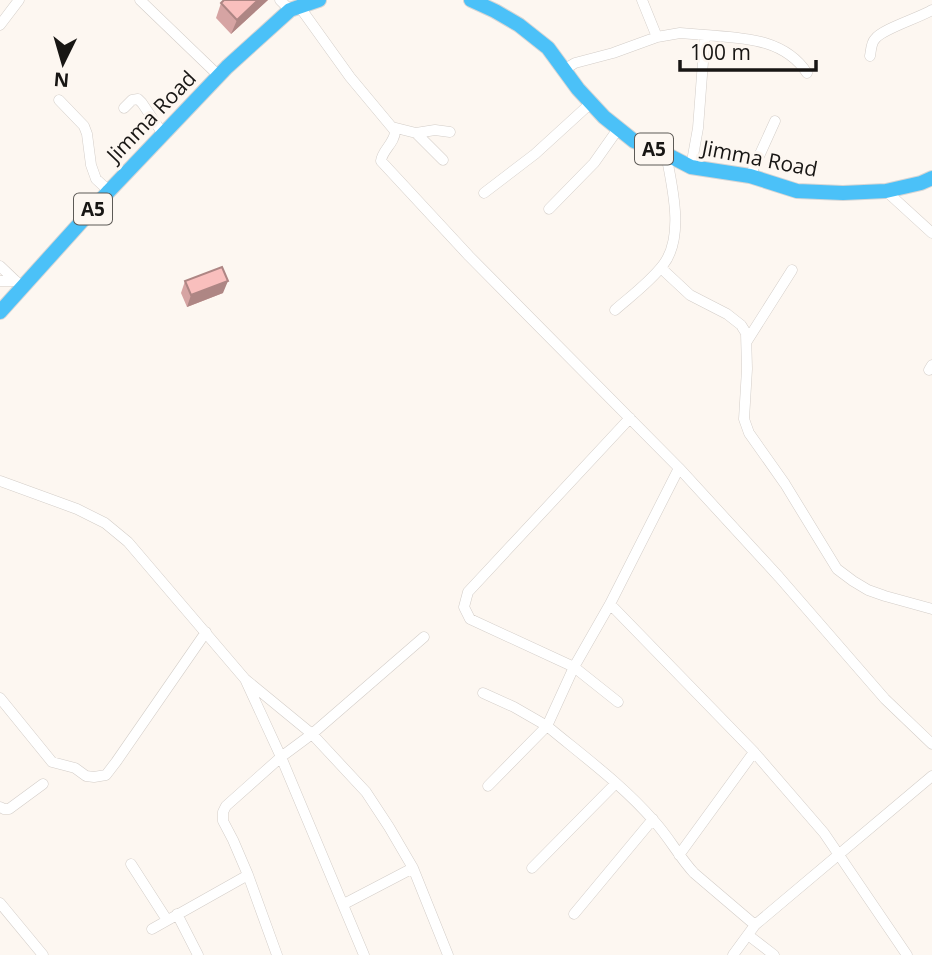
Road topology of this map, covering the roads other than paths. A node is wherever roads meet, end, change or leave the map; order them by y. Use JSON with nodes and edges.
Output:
{"nodes":[{"id":1,"x":19,"y":0,"type":"edge"},
{"id":2,"x":141,"y":0,"type":"edge"},
{"id":3,"x":319,"y":0,"type":"edge"},
{"id":4,"x":471,"y":0,"type":"edge"},
{"id":5,"x":642,"y":0,"type":"edge"},
{"id":6,"x":290,"y":5,"type":"edge"},
{"id":7,"x":932,"y":10,"type":"edge"},
{"id":8,"x":0,"y":24,"type":"edge"},
{"id":9,"x":705,"y":35,"type":"junction"},
{"id":10,"x":657,"y":37,"type":"junction"},
{"id":11,"x":870,"y":56,"type":"dead end"},
{"id":12,"x":565,"y":69,"type":"junction"},
{"id":13,"x":807,"y":73,"type":"dead end"},
{"id":14,"x":219,"y":76,"type":"junction"},
{"id":15,"x":59,"y":100,"type":"dead end"},
{"id":16,"x":592,"y":103,"type":"junction"},
{"id":17,"x":124,"y":108,"type":"dead end"},
{"id":18,"x":775,"y":121,"type":"dead end"},
{"id":19,"x":392,"y":127,"type":"junction"},
{"id":20,"x":618,"y":129,"type":"junction"},
{"id":21,"x":450,"y":132,"type":"dead end"},
{"id":22,"x":416,"y":133,"type":"junction"},
{"id":23,"x":163,"y":134,"type":"junction"},
{"id":24,"x":666,"y":154,"type":"junction"},
{"id":25,"x":443,"y":160,"type":"dead end"},
{"id":26,"x":691,"y":167,"type":"junction"},
{"id":27,"x":750,"y":176,"type":"junction"},
{"id":28,"x":932,"y":178,"type":"edge"},
{"id":29,"x":109,"y":191,"type":"junction"},
{"id":30,"x":886,"y":191,"type":"junction"},
{"id":31,"x":484,"y":193,"type":"dead end"},
{"id":32,"x":549,"y":209,"type":"dead end"},
{"id":33,"x":931,"y":229,"type":"edge"},
{"id":34,"x":0,"y":266,"type":"edge"},
{"id":35,"x":661,"y":268,"type":"junction"},
{"id":36,"x":792,"y":270,"type":"dead end"},
{"id":37,"x":0,"y":282,"type":"edge"},
{"id":38,"x":19,"y":284,"type":"junction"},
{"id":39,"x":615,"y":310,"type":"dead end"},
{"id":40,"x":0,"y":312,"type":"edge"},
{"id":41,"x":747,"y":341,"type":"junction"},
{"id":42,"x":630,"y":418,"type":"junction"},
{"id":43,"x":679,"y":468,"type":"junction"},
{"id":44,"x":0,"y":481,"type":"edge"},
{"id":45,"x":610,"y":604,"type":"junction"},
{"id":46,"x":932,"y":609,"type":"edge"},
{"id":47,"x":206,"y":632,"type":"junction"},
{"id":48,"x":425,"y":637,"type":"dead end"},
{"id":49,"x":574,"y":667,"type":"junction"},
{"id":50,"x":245,"y":680,"type":"junction"},
{"id":51,"x":483,"y":693,"type":"dead end"},
{"id":52,"x":0,"y":698,"type":"edge"},
{"id":53,"x":618,"y":702,"type":"dead end"},
{"id":54,"x":547,"y":726,"type":"junction"},
{"id":55,"x":312,"y":734,"type":"junction"},
{"id":56,"x":932,"y":744,"type":"edge"},
{"id":57,"x":754,"y":752,"type":"junction"},
{"id":58,"x":281,"y":757,"type":"junction"},
{"id":59,"x":932,"y":776,"type":"edge"},
{"id":60,"x":616,"y":783,"type":"junction"},
{"id":61,"x":43,"y":784,"type":"dead end"},
{"id":62,"x":488,"y":786,"type":"dead end"},
{"id":63,"x":0,"y":807,"type":"edge"},
{"id":64,"x":653,"y":819,"type":"junction"},
{"id":65,"x":839,"y":853,"type":"junction"},
{"id":66,"x":680,"y":855,"type":"junction"},
{"id":67,"x":131,"y":864,"type":"dead end"},
{"id":68,"x":412,"y":868,"type":"junction"},
{"id":69,"x":532,"y":868,"type":"dead end"},
{"id":70,"x":248,"y":875,"type":"junction"},
{"id":71,"x":0,"y":903,"type":"edge"},
{"id":72,"x":344,"y":904,"type":"junction"},
{"id":73,"x":177,"y":914,"type":"junction"},
{"id":74,"x":573,"y":914,"type":"dead end"},
{"id":75,"x":167,"y":920,"type":"junction"},
{"id":76,"x":755,"y":925,"type":"junction"},
{"id":77,"x":152,"y":929,"type":"dead end"},
{"id":78,"x":748,"y":935,"type":"junction"},
{"id":79,"x":43,"y":955,"type":"edge"},
{"id":80,"x":198,"y":955,"type":"edge"},
{"id":81,"x":277,"y":955,"type":"edge"},
{"id":82,"x":364,"y":955,"type":"edge"},
{"id":83,"x":448,"y":955,"type":"edge"},
{"id":84,"x":733,"y":955,"type":"edge"},
{"id":85,"x":774,"y":955,"type":"edge"},
{"id":86,"x":907,"y":955,"type":"edge"}],
"edges":[{"from":1,"to":8,"type":"street"},
{"from":2,"to":14,"type":"street"},
{"from":3,"to":6,"type":"highway","name":"Jimma Road","number":"A5"},
{"from":4,"to":12,"type":"highway","name":"Jimma Road","number":"A5"},
{"from":5,"to":10,"type":"street"},
{"from":6,"to":14,"type":"highway","name":"Jimma Road","number":"A5"},
{"from":6,"to":19,"type":"street"},
{"from":7,"to":11,"type":"street"},
{"from":9,"to":10,"type":"street"},
{"from":9,"to":13,"type":"street"},
{"from":9,"to":26,"type":"street"},
{"from":10,"to":12,"type":"street"},
{"from":12,"to":16,"type":"highway","name":"Jimma Road","number":"A5"},
{"from":14,"to":23,"type":"highway","name":"Jimma Road","number":"A5"},
{"from":15,"to":29,"type":"street"},
{"from":16,"to":20,"type":"highway","name":"Jimma Road","number":"A5"},
{"from":16,"to":31,"type":"street"},
{"from":17,"to":23,"type":"street"},
{"from":18,"to":27,"type":"street"},
{"from":19,"to":22,"type":"street"},
{"from":19,"to":42,"type":"street"},
{"from":20,"to":24,"type":"highway","name":"Jimma Road","number":"A5"},
{"from":20,"to":32,"type":"street"},
{"from":21,"to":22,"type":"street"},
{"from":22,"to":25,"type":"street"},
{"from":23,"to":29,"type":"highway","name":"Jimma Road","number":"A5"},
{"from":24,"to":26,"type":"highway","name":"Jimma Road","number":"A5"},
{"from":24,"to":35,"type":"street"},
{"from":26,"to":27,"type":"highway","name":"Jimma Road","number":"A5"},
{"from":27,"to":30,"type":"highway","name":"Jimma Road","number":"A5"},
{"from":28,"to":30,"type":"highway","name":"Jimma Road","number":"A5"},
{"from":29,"to":38,"type":"highway","name":"Jimma Road","number":"A5"},
{"from":30,"to":33,"type":"street"},
{"from":34,"to":38,"type":"street"},
{"from":35,"to":39,"type":"street"},
{"from":35,"to":41,"type":"street"},
{"from":36,"to":41,"type":"street"},
{"from":37,"to":38,"type":"street"},
{"from":38,"to":40,"type":"highway","name":"Jimma Road","number":"A5"},
{"from":41,"to":46,"type":"street"},
{"from":42,"to":43,"type":"street"},
{"from":42,"to":49,"type":"street"},
{"from":43,"to":45,"type":"street"},
{"from":43,"to":56,"type":"street"},
{"from":44,"to":47,"type":"street"},
{"from":45,"to":49,"type":"street"},
{"from":45,"to":57,"type":"street"},
{"from":47,"to":50,"type":"street"},
{"from":47,"to":52,"type":"street"},
{"from":48,"to":55,"type":"street"},
{"from":49,"to":53,"type":"street"},
{"from":49,"to":54,"type":"street"},
{"from":50,"to":55,"type":"street"},
{"from":50,"to":58,"type":"street"},
{"from":51,"to":54,"type":"street"},
{"from":54,"to":60,"type":"street"},
{"from":54,"to":62,"type":"street"},
{"from":55,"to":58,"type":"street"},
{"from":55,"to":68,"type":"street"},
{"from":57,"to":65,"type":"street"},
{"from":57,"to":66,"type":"street"},
{"from":58,"to":70,"type":"street"},
{"from":58,"to":72,"type":"street"},
{"from":59,"to":65,"type":"street"},
{"from":60,"to":64,"type":"street"},
{"from":60,"to":69,"type":"street"},
{"from":61,"to":63,"type":"street"},
{"from":64,"to":66,"type":"street"},
{"from":64,"to":74,"type":"street"},
{"from":65,"to":76,"type":"street"},
{"from":65,"to":86,"type":"street"},
{"from":66,"to":76,"type":"street"},
{"from":67,"to":75,"type":"street"},
{"from":68,"to":72,"type":"street"},
{"from":68,"to":83,"type":"street"},
{"from":70,"to":73,"type":"street"},
{"from":70,"to":81,"type":"street"},
{"from":71,"to":79,"type":"street"},
{"from":72,"to":82,"type":"street"},
{"from":73,"to":75,"type":"street"},
{"from":73,"to":80,"type":"street"},
{"from":75,"to":77,"type":"street"},
{"from":76,"to":78,"type":"street"},
{"from":78,"to":84,"type":"street"},
{"from":78,"to":85,"type":"street"}]}
